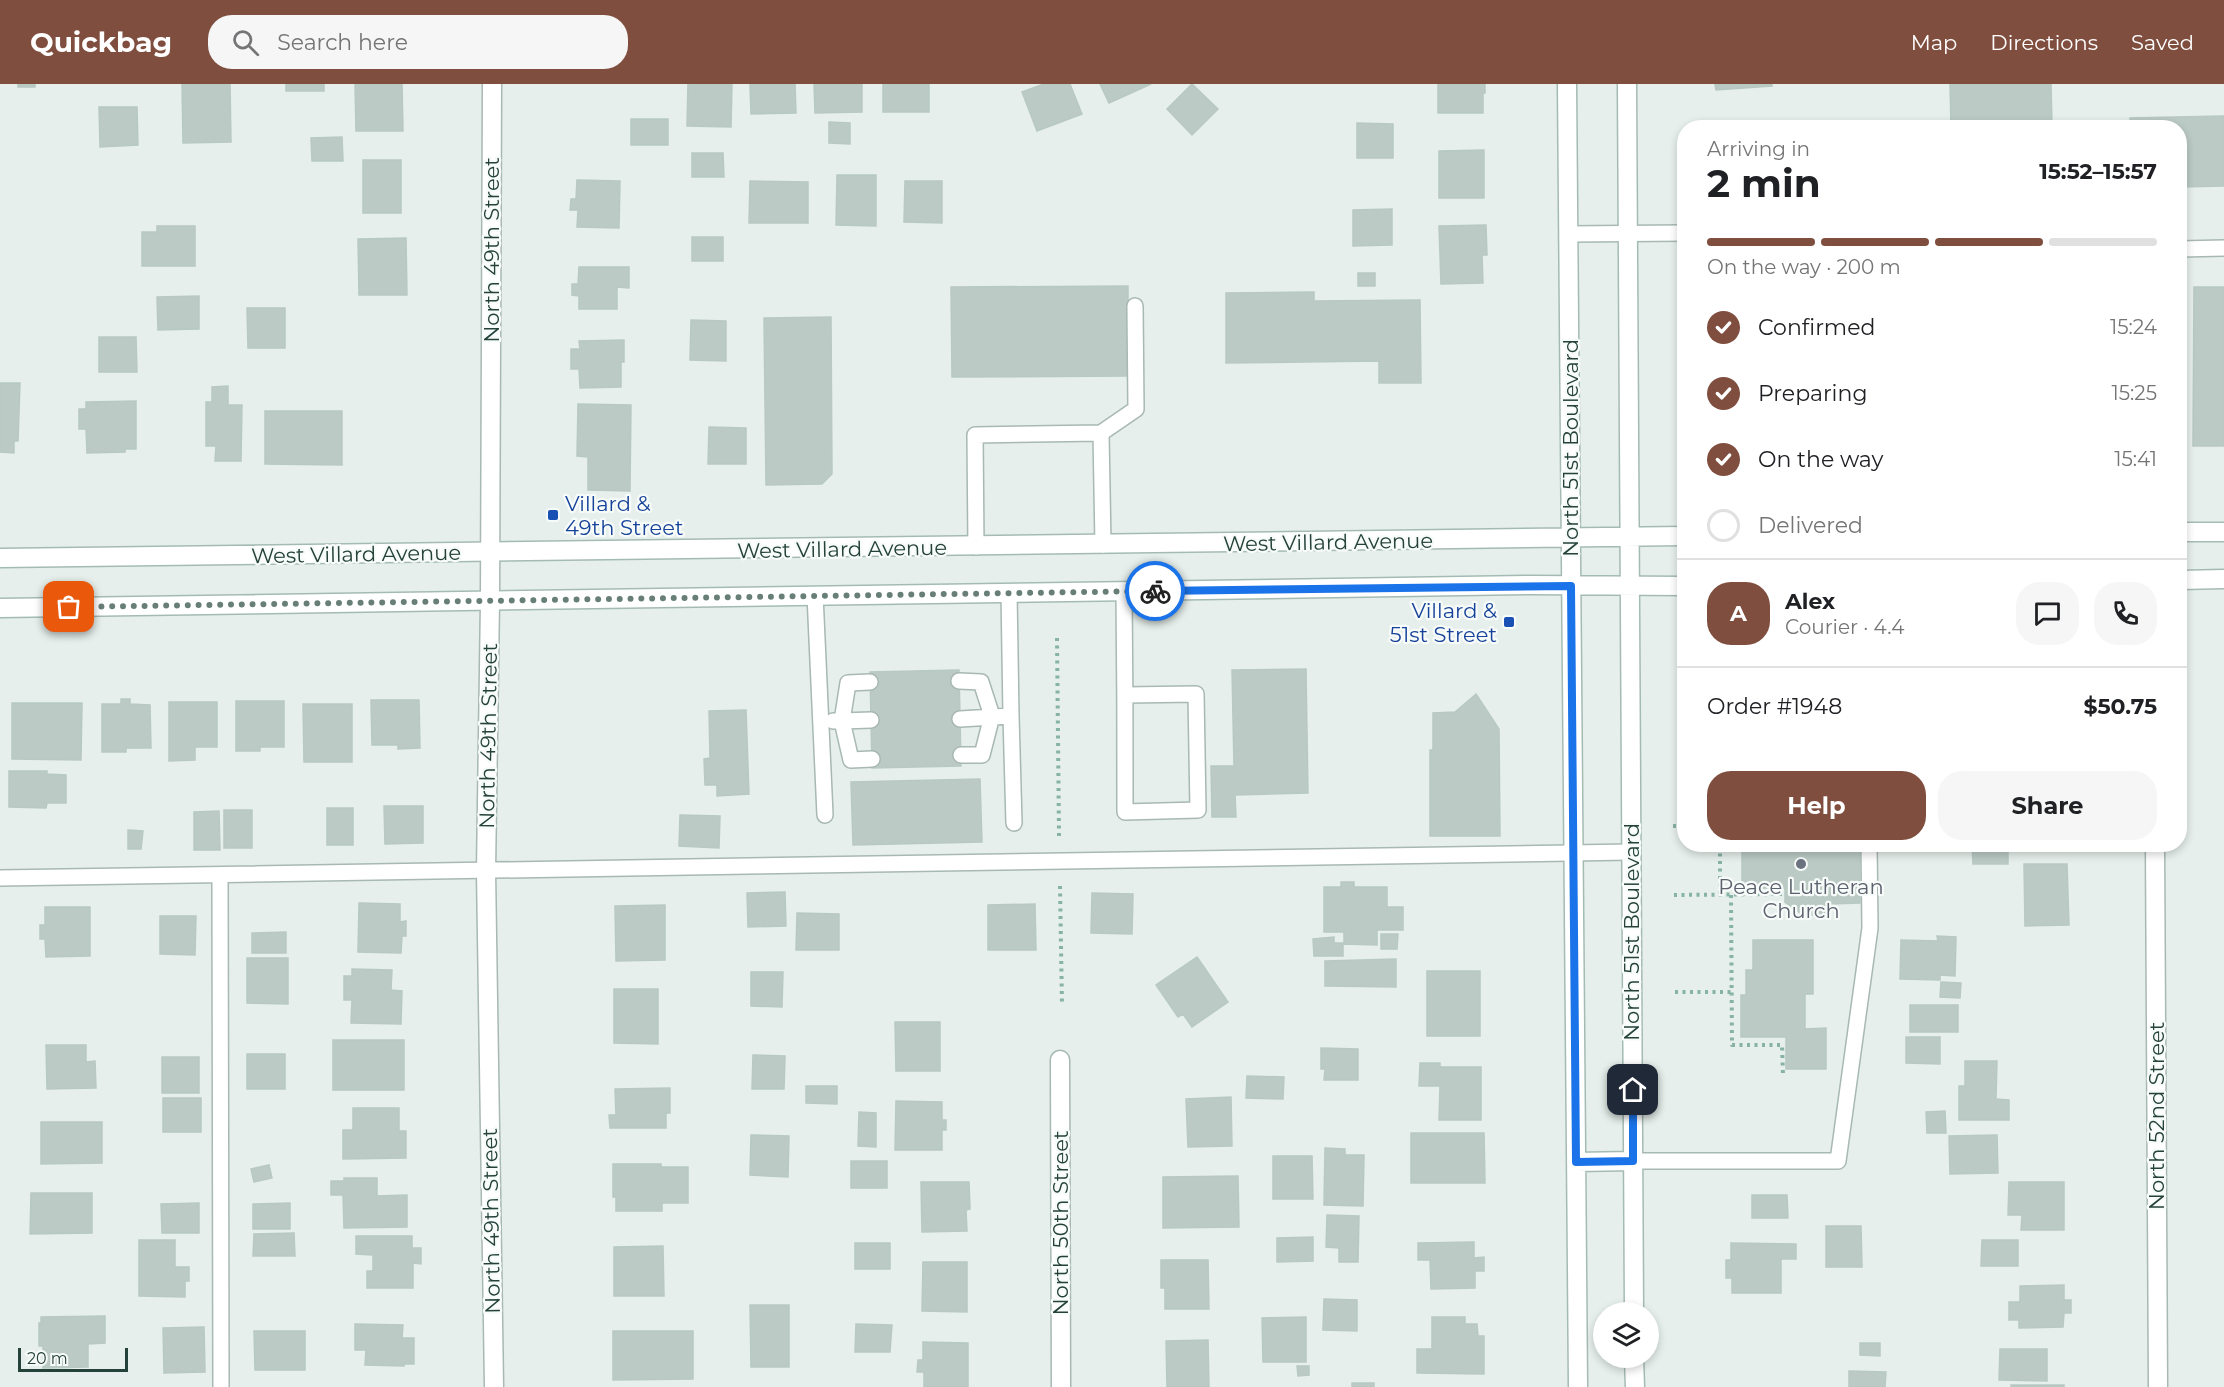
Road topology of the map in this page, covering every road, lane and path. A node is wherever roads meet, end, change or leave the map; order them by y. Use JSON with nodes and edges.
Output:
{"nodes":[{"id":1,"x":492,"y":84,"type":"edge"},
{"id":2,"x":1567,"y":84,"type":"edge"},
{"id":3,"x":1627,"y":84,"type":"edge"},
{"id":4,"x":1677,"y":232,"type":"edge"},
{"id":5,"x":1628,"y":233,"type":"junction"},
{"id":6,"x":1569,"y":234,"type":"junction"},
{"id":7,"x":2224,"y":248,"type":"edge"},
{"id":8,"x":2187,"y":249,"type":"edge"},
{"id":9,"x":1135,"y":306,"type":"dead end"},
{"id":10,"x":1101,"y":433,"type":"junction"},
{"id":11,"x":2187,"y":532,"type":"edge"},
{"id":12,"x":2224,"y":532,"type":"edge"},
{"id":13,"x":1629,"y":536,"type":"junction"},
{"id":14,"x":1677,"y":536,"type":"edge"},
{"id":15,"x":1571,"y":538,"type":"junction"},
{"id":16,"x":1103,"y":545,"type":"junction"},
{"id":17,"x":976,"y":547,"type":"junction"},
{"id":18,"x":490,"y":552,"type":"junction"},
{"id":19,"x":0,"y":558,"type":"edge"},
{"id":20,"x":2224,"y":579,"type":"edge"},
{"id":21,"x":2187,"y":580,"type":"edge"},
{"id":22,"x":1571,"y":586,"type":"junction"},
{"id":23,"x":1630,"y":586,"type":"junction"},
{"id":24,"x":1677,"y":586,"type":"edge"},
{"id":25,"x":1124,"y":591,"type":"junction"},
{"id":26,"x":1009,"y":592,"type":"junction"},
{"id":27,"x":815,"y":595,"type":"junction"},
{"id":28,"x":490,"y":601,"type":"junction"},
{"id":29,"x":0,"y":608,"type":"edge"},
{"id":30,"x":1057,"y":638,"type":"dead end"},
{"id":31,"x":959,"y":681,"type":"dead end"},
{"id":32,"x":870,"y":682,"type":"dead end"},
{"id":33,"x":1125,"y":695,"type":"junction"},
{"id":34,"x":992,"y":716,"type":"junction"},
{"id":35,"x":1011,"y":716,"type":"junction"},
{"id":36,"x":960,"y":719,"type":"dead end"},
{"id":37,"x":871,"y":720,"type":"dead end"},
{"id":38,"x":842,"y":721,"type":"junction"},
{"id":39,"x":821,"y":722,"type":"junction"},
{"id":40,"x":961,"y":755,"type":"dead end"},
{"id":41,"x":872,"y":759,"type":"dead end"},
{"id":42,"x":825,"y":815,"type":"dead end"},
{"id":43,"x":1014,"y":823,"type":"dead end"},
{"id":44,"x":1673,"y":826,"type":"dead end"},
{"id":45,"x":1677,"y":826,"type":"edge"},
{"id":46,"x":1573,"y":852,"type":"junction"},
{"id":47,"x":1631,"y":852,"type":"junction"},
{"id":48,"x":1720,"y":852,"type":"edge"},
{"id":49,"x":1869,"y":852,"type":"edge"},
{"id":50,"x":2155,"y":852,"type":"edge"},
{"id":51,"x":1060,"y":861,"type":"junction"},
{"id":52,"x":486,"y":871,"type":"junction"},
{"id":53,"x":219,"y":875,"type":"junction"},
{"id":54,"x":0,"y":878,"type":"edge"},
{"id":55,"x":1720,"y":894,"type":"junction"},
{"id":56,"x":1785,"y":894,"type":"dead end"},
{"id":57,"x":1674,"y":895,"type":"dead end"},
{"id":58,"x":1731,"y":895,"type":"junction"},
{"id":59,"x":1675,"y":992,"type":"dead end"},
{"id":60,"x":1731,"y":992,"type":"junction"},
{"id":61,"x":1062,"y":1005,"type":"dead end"},
{"id":62,"x":1060,"y":1060,"type":"dead end"},
{"id":63,"x":1783,"y":1075,"type":"dead end"},
{"id":64,"x":1633,"y":1161,"type":"junction"},
{"id":65,"x":1576,"y":1162,"type":"junction"},
{"id":66,"x":1634,"y":1302,"type":"edge"},
{"id":67,"x":1634,"y":1368,"type":"edge"},
{"id":68,"x":221,"y":1387,"type":"edge"},
{"id":69,"x":494,"y":1387,"type":"edge"},
{"id":70,"x":1061,"y":1387,"type":"edge"},
{"id":71,"x":1578,"y":1387,"type":"edge"},
{"id":72,"x":1635,"y":1387,"type":"edge"},
{"id":73,"x":2158,"y":1387,"type":"edge"}],
"edges":[{"from":1,"to":18,"type":"street","name":"North 49th Street"},
{"from":2,"to":6,"type":"street","name":"North 51st Boulevard"},
{"from":3,"to":5,"type":"street","name":"North 51st Boulevard"},
{"from":4,"to":5,"type":"lane"},
{"from":5,"to":6,"type":"lane"},
{"from":5,"to":13,"type":"street","name":"North 51st Boulevard"},
{"from":6,"to":15,"type":"street","name":"North 51st Boulevard"},
{"from":7,"to":8,"type":"lane"},
{"from":9,"to":10,"type":"lane"},
{"from":10,"to":16,"type":"lane"},
{"from":10,"to":17,"type":"lane"},
{"from":11,"to":12,"type":"street"},
{"from":13,"to":14,"type":"street","name":"West Villard Avenue"},
{"from":13,"to":15,"type":"street","name":"West Villard Avenue"},
{"from":13,"to":23,"type":"street","name":"North 51st Boulevard"},
{"from":15,"to":16,"type":"street","name":"West Villard Avenue"},
{"from":15,"to":22,"type":"street","name":"North 51st Boulevard"},
{"from":16,"to":17,"type":"street","name":"West Villard Avenue"},
{"from":17,"to":18,"type":"street","name":"West Villard Avenue"},
{"from":18,"to":19,"type":"street","name":"West Villard Avenue"},
{"from":18,"to":28,"type":"street","name":"North 49th Street"},
{"from":20,"to":21,"type":"street"},
{"from":22,"to":23,"type":"street"},
{"from":22,"to":25,"type":"street"},
{"from":22,"to":46,"type":"street","name":"North 51st Boulevard"},
{"from":23,"to":24,"type":"street"},
{"from":23,"to":47,"type":"street","name":"North 51st Boulevard"},
{"from":25,"to":26,"type":"street"},
{"from":25,"to":33,"type":"lane"},
{"from":26,"to":27,"type":"street"},
{"from":26,"to":35,"type":"lane"},
{"from":27,"to":28,"type":"street"},
{"from":27,"to":39,"type":"lane"},
{"from":28,"to":29,"type":"street"},
{"from":28,"to":52,"type":"street","name":"North 49th Street"},
{"from":30,"to":51,"type":"path"},
{"from":31,"to":34,"type":"lane"},
{"from":32,"to":38,"type":"lane"},
{"from":33,"to":33,"type":"lane"},
{"from":34,"to":35,"type":"lane"},
{"from":34,"to":36,"type":"lane"},
{"from":34,"to":40,"type":"lane"},
{"from":35,"to":43,"type":"lane"},
{"from":37,"to":38,"type":"lane"},
{"from":38,"to":39,"type":"lane"},
{"from":38,"to":41,"type":"lane"},
{"from":39,"to":42,"type":"lane"},
{"from":44,"to":45,"type":"path"},
{"from":46,"to":47,"type":"lane"},
{"from":46,"to":51,"type":"lane"},
{"from":46,"to":65,"type":"street","name":"North 51st Boulevard"},
{"from":47,"to":64,"type":"street","name":"North 51st Boulevard"},
{"from":48,"to":55,"type":"path"},
{"from":49,"to":64,"type":"lane"},
{"from":50,"to":73,"type":"street","name":"North 52nd Street"},
{"from":51,"to":52,"type":"lane"},
{"from":51,"to":61,"type":"path"},
{"from":52,"to":53,"type":"lane"},
{"from":52,"to":69,"type":"street","name":"North 49th Street"},
{"from":53,"to":54,"type":"lane"},
{"from":53,"to":68,"type":"lane"},
{"from":55,"to":57,"type":"path"},
{"from":55,"to":58,"type":"path"},
{"from":56,"to":58,"type":"path"},
{"from":58,"to":60,"type":"path"},
{"from":59,"to":60,"type":"path"},
{"from":60,"to":63,"type":"path"},
{"from":62,"to":70,"type":"street","name":"North 50th Street"},
{"from":64,"to":65,"type":"street"},
{"from":64,"to":66,"type":"street","name":"North 51st Boulevard"},
{"from":65,"to":71,"type":"street","name":"North 51st Boulevard"},
{"from":67,"to":72,"type":"street"}]}
